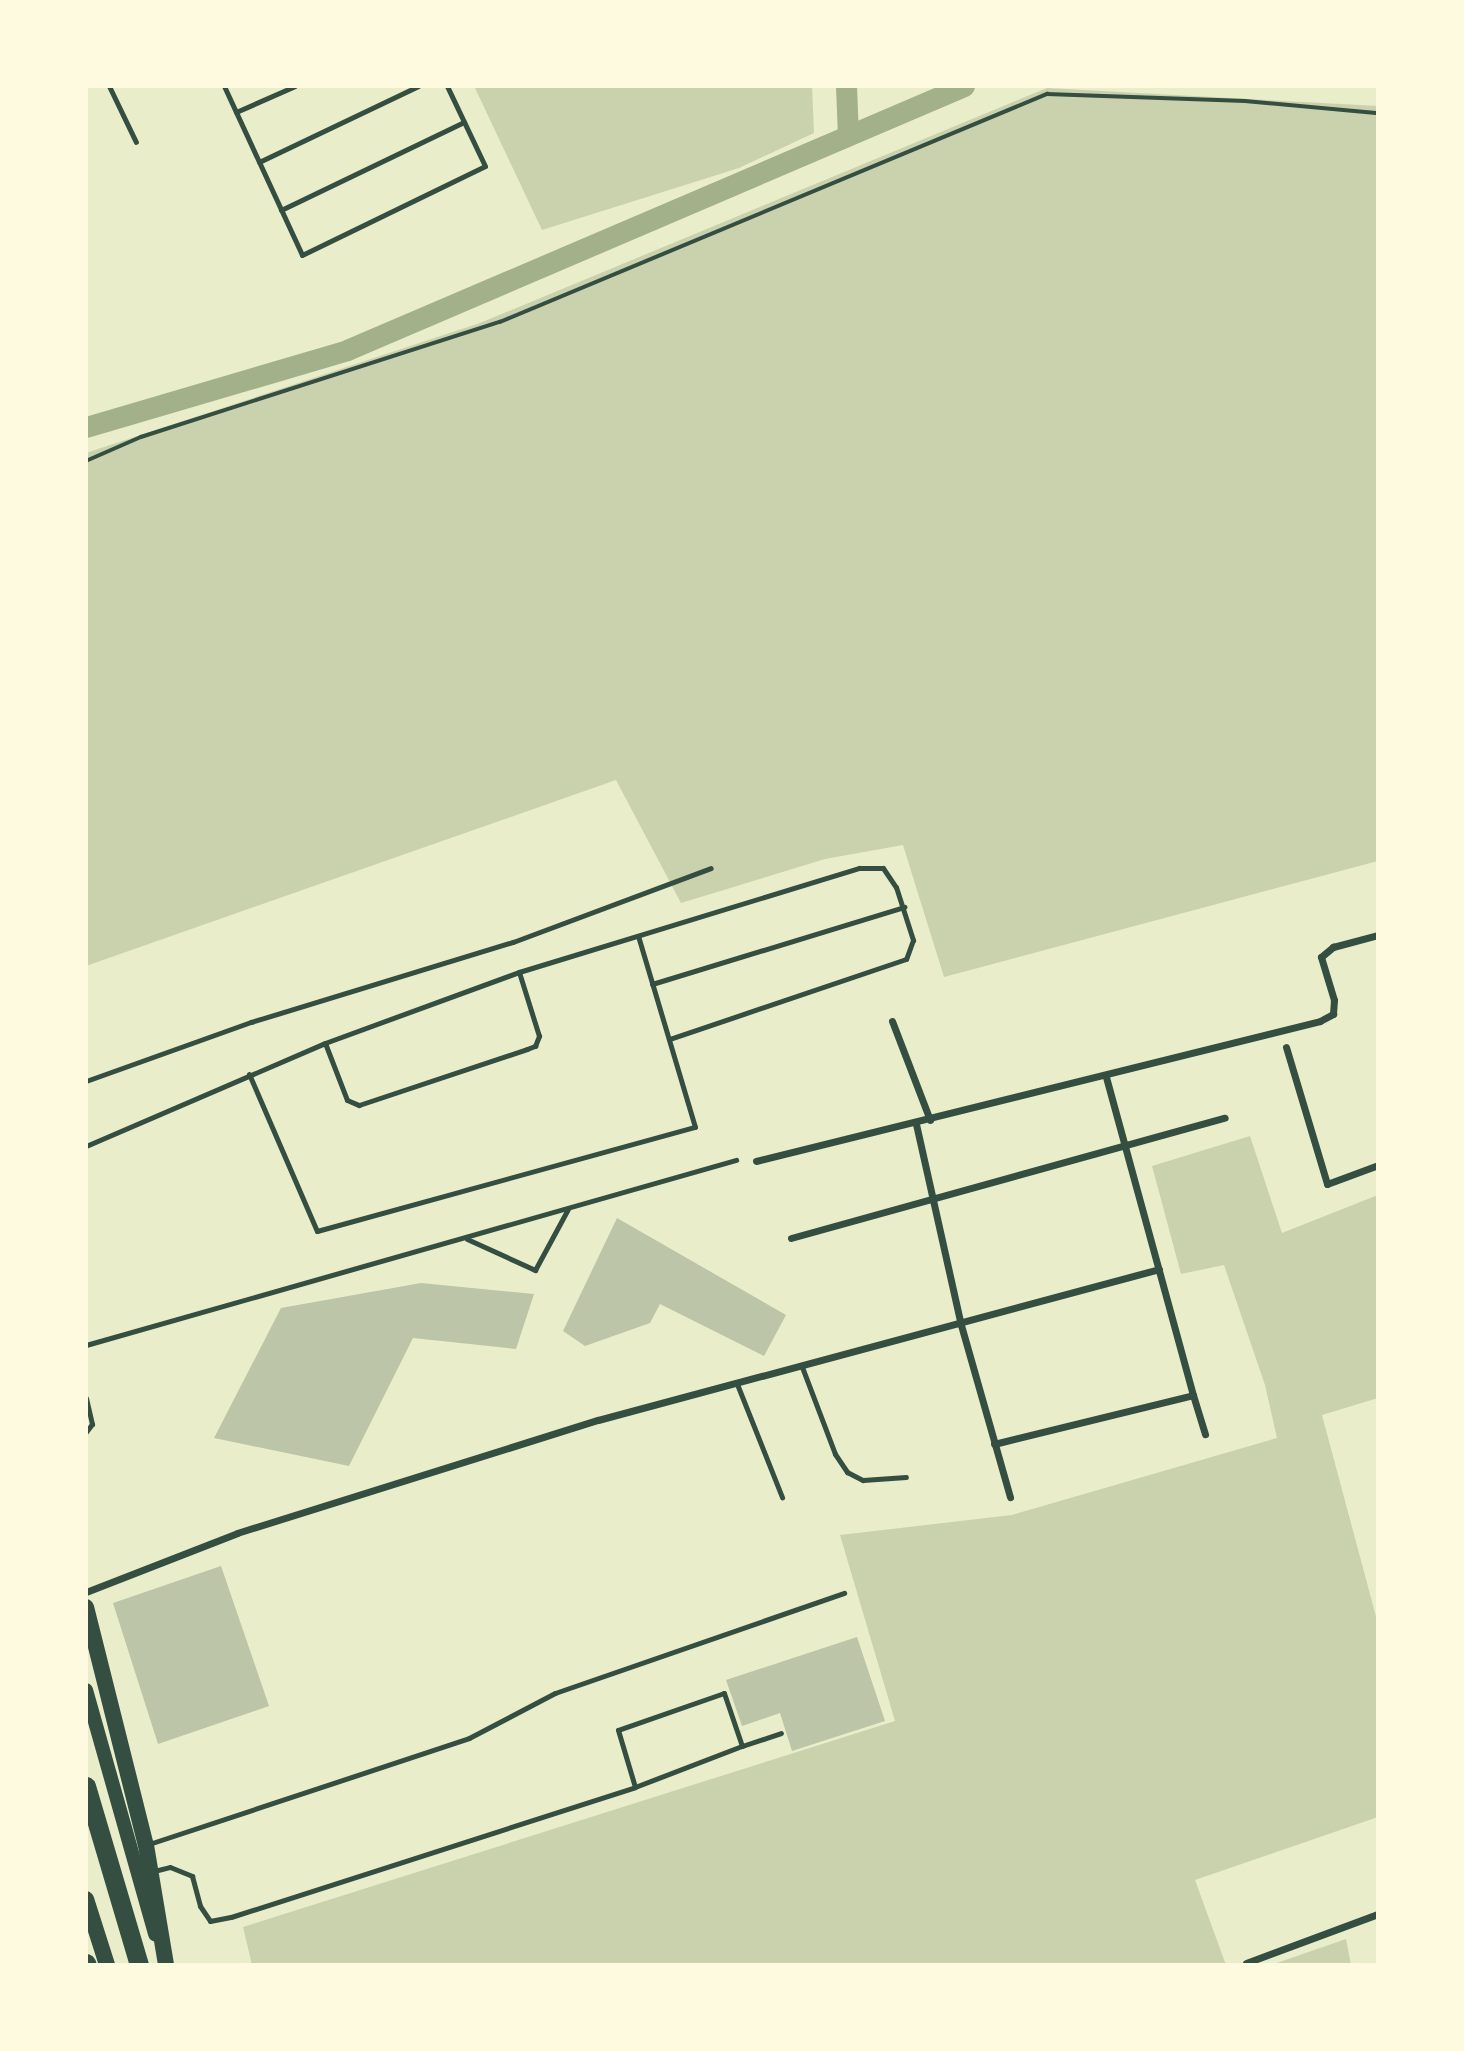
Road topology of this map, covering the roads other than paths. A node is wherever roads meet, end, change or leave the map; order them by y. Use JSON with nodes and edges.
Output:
{"nodes":[{"id":1,"x":109,"y":86,"type":"edge"},
{"id":2,"x":224,"y":86,"type":"edge"},
{"id":3,"x":295,"y":86,"type":"edge"},
{"id":4,"x":418,"y":86,"type":"edge"},
{"id":5,"x":447,"y":86,"type":"edge"},
{"id":6,"x":236,"y":112,"type":"junction"},
{"id":7,"x":464,"y":122,"type":"junction"},
{"id":8,"x":136,"y":142,"type":"dead end"},
{"id":9,"x":259,"y":162,"type":"junction"},
{"id":10,"x":281,"y":210,"type":"junction"},
{"id":11,"x":710,"y":868,"type":"dead end"},
{"id":12,"x":904,"y":907,"type":"junction"},
{"id":13,"x":1378,"y":935,"type":"edge"},
{"id":14,"x":638,"y":936,"type":"junction"},
{"id":15,"x":519,"y":972,"type":"junction"},
{"id":16,"x":652,"y":984,"type":"junction"},
{"id":17,"x":892,"y":1021,"type":"dead end"},
{"id":18,"x":668,"y":1039,"type":"junction"},
{"id":19,"x":325,"y":1043,"type":"junction"},
{"id":20,"x":1286,"y":1047,"type":"dead end"},
{"id":21,"x":249,"y":1074,"type":"junction"},
{"id":22,"x":1106,"y":1077,"type":"junction"},
{"id":23,"x":86,"y":1082,"type":"edge"},
{"id":24,"x":1225,"y":1118,"type":"dead end"},
{"id":25,"x":930,"y":1120,"type":"junction"},
{"id":26,"x":916,"y":1124,"type":"junction"},
{"id":27,"x":86,"y":1146,"type":"edge"},
{"id":28,"x":1126,"y":1147,"type":"junction"},
{"id":29,"x":736,"y":1160,"type":"dead end"},
{"id":30,"x":756,"y":1161,"type":"dead end"},
{"id":31,"x":1378,"y":1165,"type":"edge"},
{"id":32,"x":933,"y":1198,"type":"junction"},
{"id":33,"x":568,"y":1209,"type":"junction"},
{"id":34,"x":791,"y":1238,"type":"dead end"},
{"id":35,"x":466,"y":1239,"type":"junction"},
{"id":36,"x":1159,"y":1269,"type":"junction"},
{"id":37,"x":961,"y":1325,"type":"junction"},
{"id":38,"x":86,"y":1345,"type":"edge"},
{"id":39,"x":802,"y":1367,"type":"junction"},
{"id":40,"x":737,"y":1384,"type":"junction"},
{"id":41,"x":1193,"y":1395,"type":"junction"},
{"id":42,"x":86,"y":1398,"type":"edge"},
{"id":43,"x":86,"y":1432,"type":"edge"},
{"id":44,"x":1205,"y":1434,"type":"dead end"},
{"id":45,"x":995,"y":1444,"type":"junction"},
{"id":46,"x":906,"y":1477,"type":"dead end"},
{"id":47,"x":782,"y":1497,"type":"dead end"},
{"id":48,"x":1010,"y":1497,"type":"dead end"},
{"id":49,"x":86,"y":1592,"type":"edge"},
{"id":50,"x":844,"y":1594,"type":"dead end"},
{"id":51,"x":86,"y":1607,"type":"edge"},
{"id":52,"x":86,"y":1690,"type":"edge"},
{"id":53,"x":780,"y":1733,"type":"dead end"},
{"id":54,"x":742,"y":1746,"type":"junction"},
{"id":55,"x":86,"y":1786,"type":"edge"},
{"id":56,"x":635,"y":1787,"type":"junction"},
{"id":57,"x":146,"y":1845,"type":"junction"},
{"id":58,"x":151,"y":1872,"type":"junction"},
{"id":59,"x":86,"y":1899,"type":"edge"},
{"id":60,"x":1378,"y":1914,"type":"edge"},
{"id":61,"x":1246,"y":1963,"type":"dead end"},
{"id":62,"x":107,"y":1965,"type":"edge"},
{"id":63,"x":139,"y":1965,"type":"edge"},
{"id":64,"x":164,"y":1965,"type":"edge"}],
"edges":[{"from":1,"to":8,"type":"lane"},
{"from":2,"to":6,"type":"lane"},
{"from":3,"to":6,"type":"lane"},
{"from":4,"to":9,"type":"lane"},
{"from":5,"to":7,"type":"lane"},
{"from":6,"to":9,"type":"lane"},
{"from":7,"to":10,"type":"lane"},
{"from":7,"to":10,"type":"lane"},
{"from":9,"to":10,"type":"lane"},
{"from":11,"to":23,"type":"lane"},
{"from":12,"to":14,"type":"lane"},
{"from":12,"to":16,"type":"lane"},
{"from":12,"to":18,"type":"lane"},
{"from":13,"to":22,"type":"street"},
{"from":14,"to":15,"type":"lane"},
{"from":14,"to":16,"type":"lane"},
{"from":15,"to":19,"type":"lane"},
{"from":15,"to":19,"type":"lane"},
{"from":16,"to":18,"type":"lane"},
{"from":17,"to":25,"type":"street"},
{"from":18,"to":21,"type":"lane"},
{"from":19,"to":21,"type":"lane"},
{"from":20,"to":31,"type":"street"},
{"from":21,"to":27,"type":"lane"},
{"from":22,"to":25,"type":"street"},
{"from":22,"to":28,"type":"street"},
{"from":24,"to":28,"type":"street"},
{"from":25,"to":26,"type":"street"},
{"from":26,"to":30,"type":"street"},
{"from":26,"to":32,"type":"street"},
{"from":28,"to":32,"type":"street"},
{"from":28,"to":36,"type":"street"},
{"from":29,"to":33,"type":"lane"},
{"from":32,"to":34,"type":"street"},
{"from":32,"to":37,"type":"street"},
{"from":33,"to":35,"type":"lane"},
{"from":33,"to":35,"type":"lane"},
{"from":35,"to":38,"type":"lane"},
{"from":36,"to":37,"type":"street"},
{"from":36,"to":41,"type":"street"},
{"from":37,"to":39,"type":"street"},
{"from":37,"to":45,"type":"street"},
{"from":39,"to":40,"type":"street"},
{"from":39,"to":46,"type":"lane"},
{"from":40,"to":47,"type":"lane"},
{"from":40,"to":49,"type":"street"},
{"from":41,"to":44,"type":"street"},
{"from":41,"to":45,"type":"street"},
{"from":42,"to":43,"type":"lane"},
{"from":45,"to":48,"type":"street"},
{"from":50,"to":57,"type":"lane"},
{"from":51,"to":57,"type":"main road"},
{"from":52,"to":64,"type":"main road"},
{"from":53,"to":54,"type":"lane"},
{"from":54,"to":56,"type":"lane"},
{"from":54,"to":56,"type":"lane"},
{"from":55,"to":63,"type":"highway"},
{"from":56,"to":58,"type":"lane"},
{"from":57,"to":58,"type":"main road"},
{"from":58,"to":64,"type":"main road"},
{"from":59,"to":62,"type":"main road"},
{"from":60,"to":61,"type":"street"}]}
